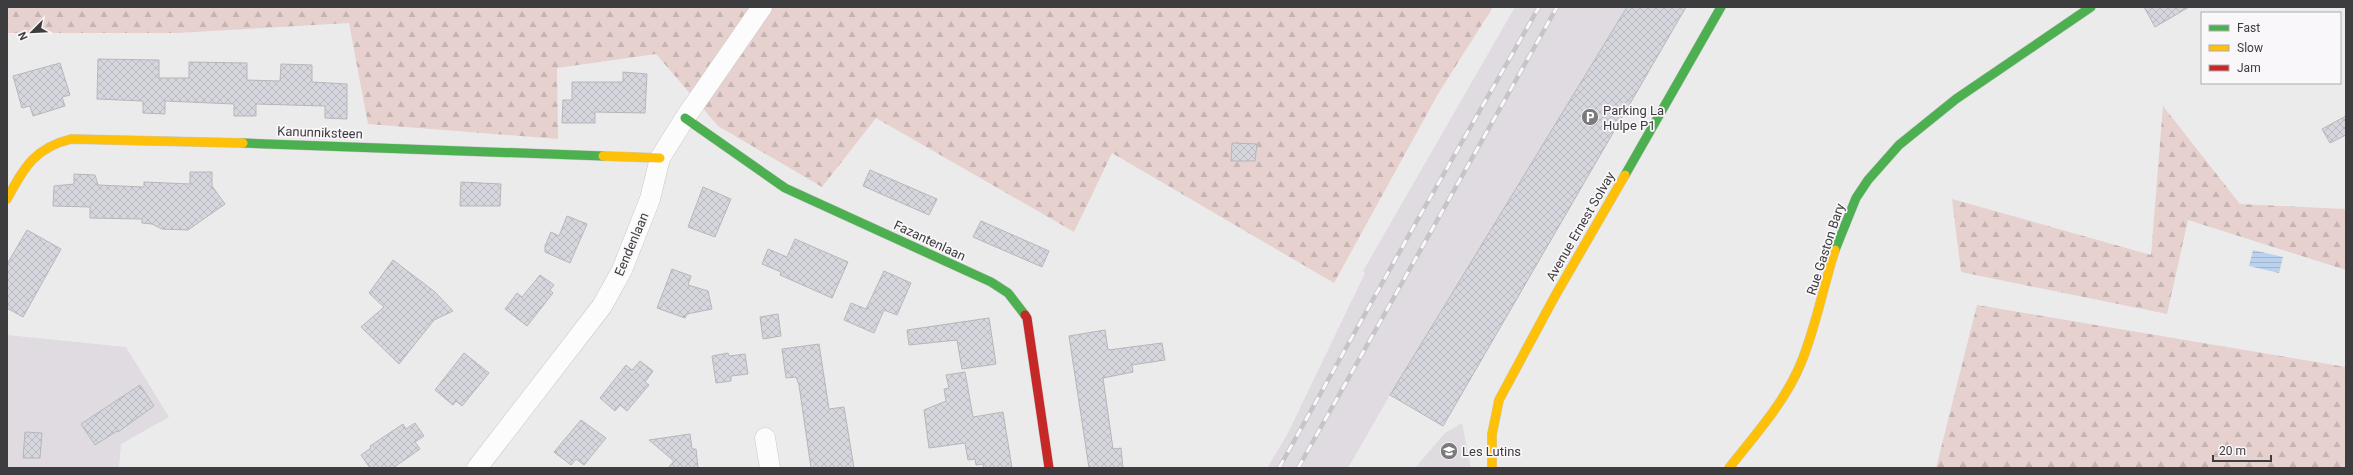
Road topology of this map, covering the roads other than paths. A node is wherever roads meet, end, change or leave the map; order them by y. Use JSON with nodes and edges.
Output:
{"nodes":[{"id":1,"x":762,"y":7,"type":"edge"},
{"id":2,"x":1721,"y":7,"type":"edge"},
{"id":3,"x":2091,"y":7,"type":"edge"},
{"id":4,"x":685,"y":118,"type":"junction"},
{"id":5,"x":660,"y":158,"type":"junction"},
{"id":6,"x":7,"y":199,"type":"edge"},
{"id":7,"x":765,"y":438,"type":"dead end"},
{"id":8,"x":477,"y":468,"type":"edge"},
{"id":9,"x":770,"y":468,"type":"edge"},
{"id":10,"x":1049,"y":468,"type":"edge"},
{"id":11,"x":1492,"y":468,"type":"edge"},
{"id":12,"x":1729,"y":468,"type":"edge"}],
"edges":[{"from":1,"to":4,"type":"street","name":"Eendenlaan"},
{"from":2,"to":11,"type":"street","name":"Avenue Ernest Solvay"},
{"from":3,"to":12,"type":"street","name":"Rue Gaston Bary"},
{"from":4,"to":5,"type":"street","name":"Eendenlaan"},
{"from":4,"to":10,"type":"street","name":"Fazantenlaan"},
{"from":5,"to":6,"type":"street","name":"Kanunniksteen"},
{"from":5,"to":8,"type":"street","name":"Eendenlaan"},
{"from":7,"to":9,"type":"street"}]}
